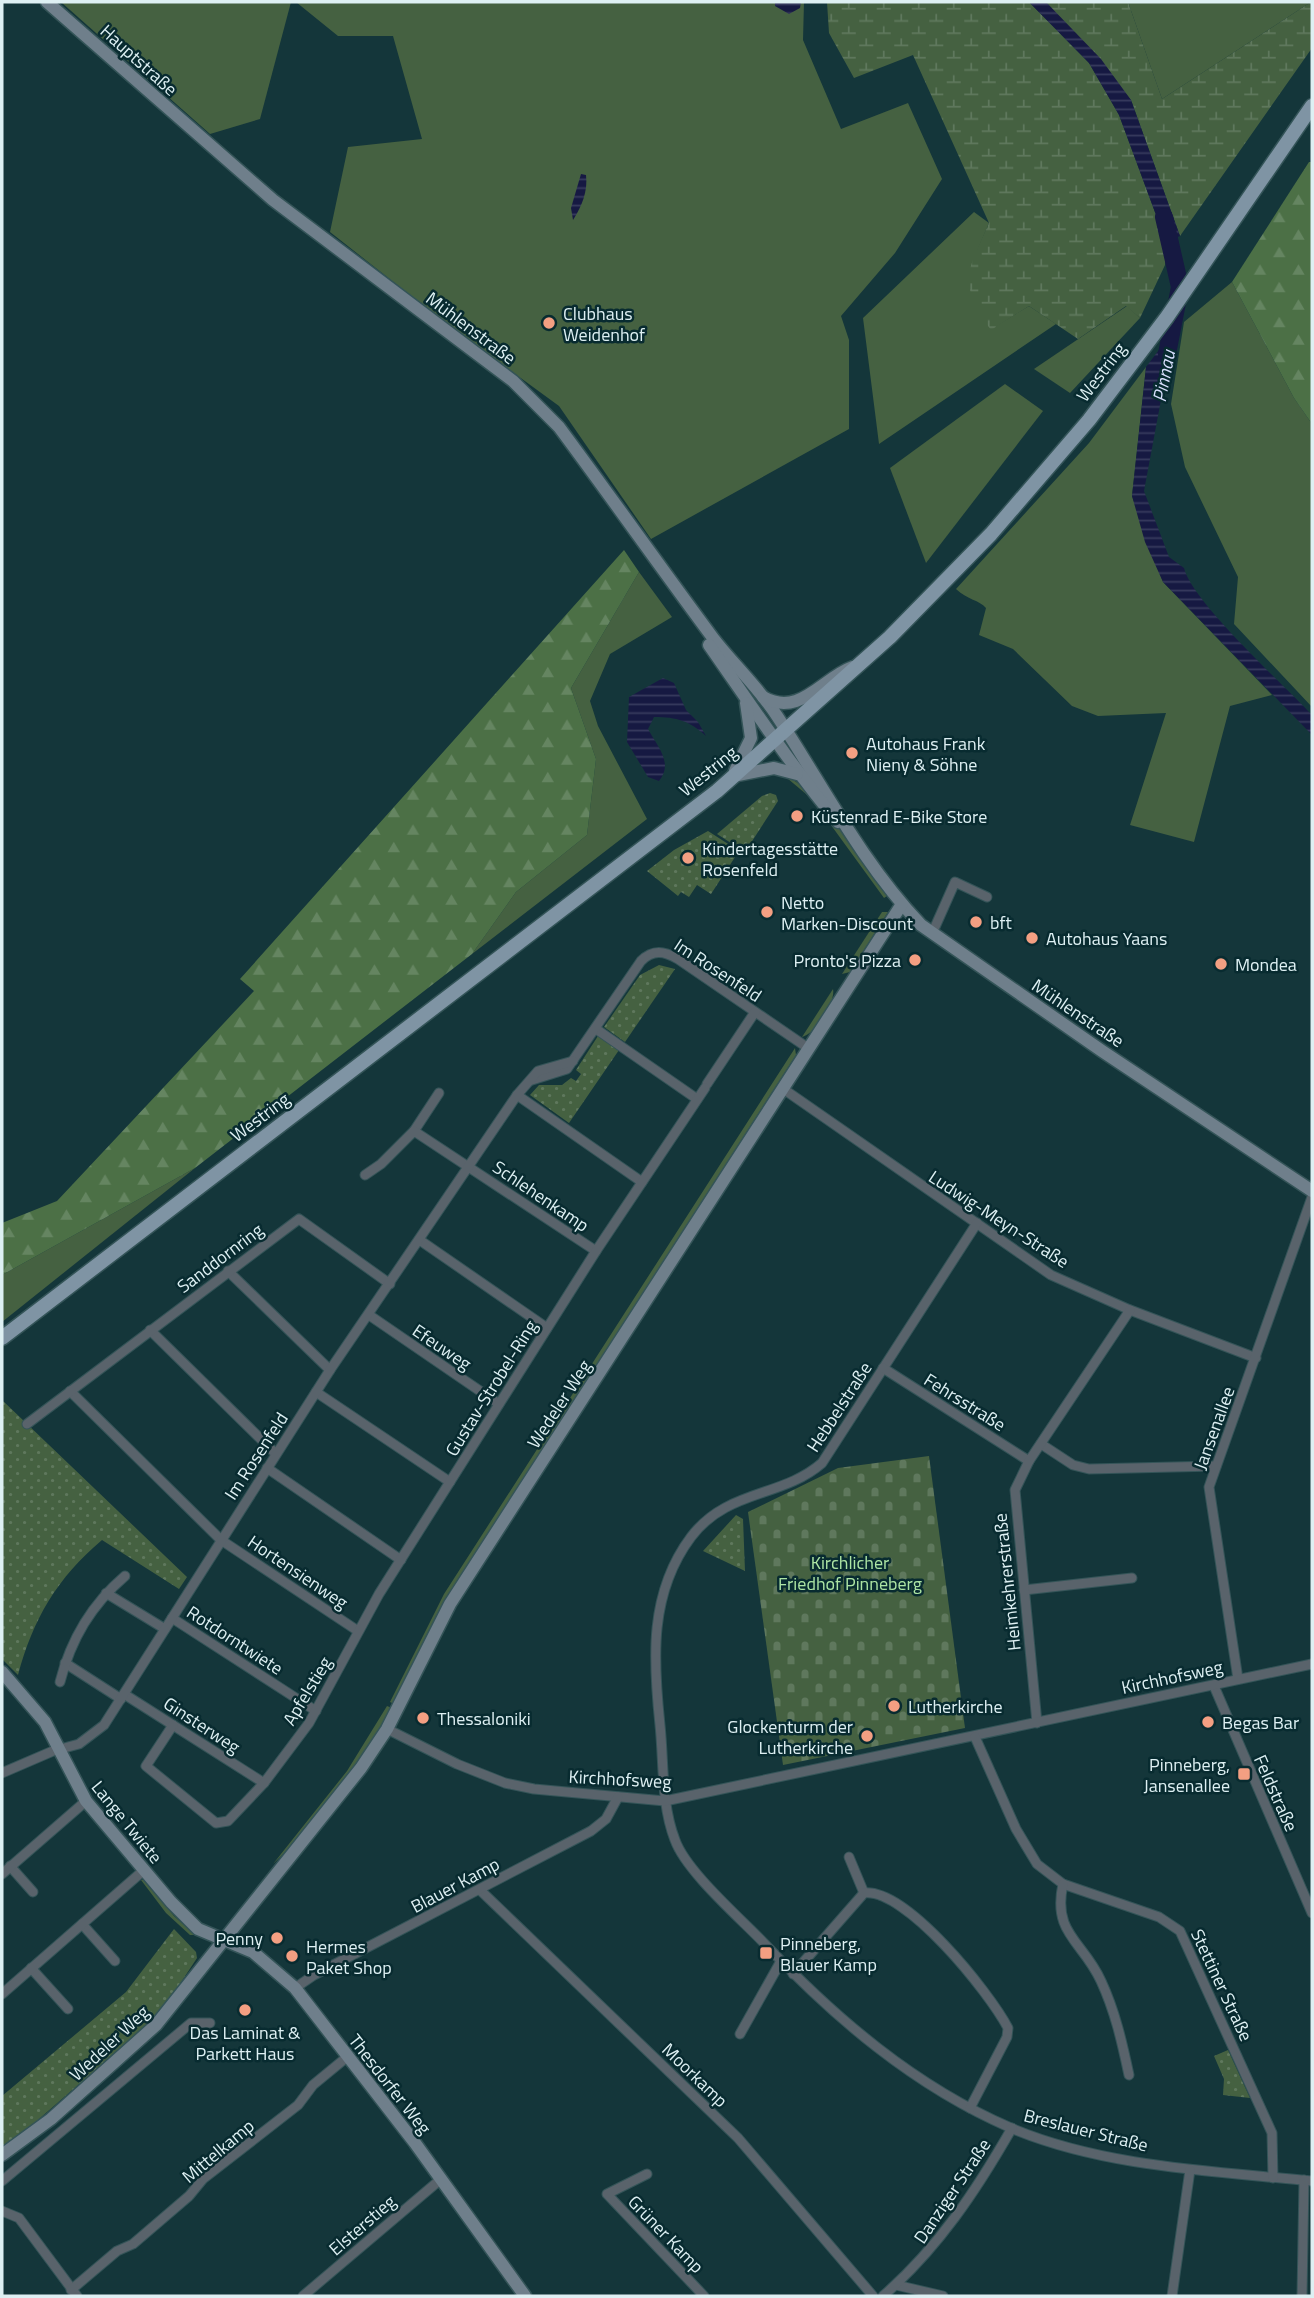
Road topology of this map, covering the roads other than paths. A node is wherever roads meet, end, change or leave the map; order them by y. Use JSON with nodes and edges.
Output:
{"nodes":[{"id":1,"x":47,"y":2,"type":"edge"},
{"id":2,"x":1312,"y":106,"type":"edge"},
{"id":3,"x":208,"y":144,"type":"joint"},
{"id":4,"x":671,"y":582,"type":"junction"},
{"id":5,"x":853,"y":667,"type":"junction"},
{"id":6,"x":760,"y":695,"type":"junction"},
{"id":7,"x":744,"y":696,"type":"junction"},
{"id":8,"x":781,"y":736,"type":"junction"},
{"id":9,"x":799,"y":775,"type":"junction"},
{"id":10,"x":732,"y":776,"type":"junction"},
{"id":11,"x":850,"y":835,"type":"junction"},
{"id":12,"x":987,"y":897,"type":"dead end"},
{"id":13,"x":901,"y":904,"type":"junction"},
{"id":14,"x":936,"y":927,"type":"dead end"},
{"id":15,"x":755,"y":1012,"type":"junction"},
{"id":16,"x":596,"y":1029,"type":"junction"},
{"id":17,"x":808,"y":1048,"type":"junction"},
{"id":18,"x":782,"y":1088,"type":"junction"},
{"id":19,"x":439,"y":1093,"type":"dead end"},
{"id":20,"x":517,"y":1095,"type":"junction"},
{"id":21,"x":697,"y":1098,"type":"junction"},
{"id":22,"x":414,"y":1131,"type":"junction"},
{"id":23,"x":469,"y":1167,"type":"junction"},
{"id":24,"x":365,"y":1175,"type":"dead end"},
{"id":25,"x":642,"y":1182,"type":"junction"},
{"id":26,"x":1312,"y":1191,"type":"edge"},
{"id":27,"x":1312,"y":1197,"type":"edge"},
{"id":28,"x":977,"y":1223,"type":"junction"},
{"id":29,"x":421,"y":1241,"type":"junction"},
{"id":30,"x":596,"y":1251,"type":"junction"},
{"id":31,"x":228,"y":1271,"type":"junction"},
{"id":32,"x":390,"y":1284,"type":"junction"},
{"id":33,"x":1130,"y":1310,"type":"junction"},
{"id":34,"x":369,"y":1315,"type":"junction"},
{"id":35,"x":547,"y":1328,"type":"junction"},
{"id":36,"x":150,"y":1330,"type":"junction"},
{"id":37,"x":2,"y":1338,"type":"edge"},
{"id":38,"x":1256,"y":1358,"type":"junction"},
{"id":39,"x":883,"y":1368,"type":"junction"},
{"id":40,"x":330,"y":1370,"type":"junction"},
{"id":41,"x":70,"y":1391,"type":"junction"},
{"id":42,"x":316,"y":1392,"type":"junction"},
{"id":43,"x":499,"y":1404,"type":"junction"},
{"id":44,"x":27,"y":1424,"type":"dead end"},
{"id":45,"x":1041,"y":1444,"type":"junction"},
{"id":46,"x":276,"y":1454,"type":"junction"},
{"id":47,"x":1029,"y":1461,"type":"junction"},
{"id":48,"x":1216,"y":1466,"type":"junction"},
{"id":49,"x":267,"y":1468,"type":"junction"},
{"id":50,"x":450,"y":1482,"type":"junction"},
{"id":51,"x":221,"y":1540,"type":"junction"},
{"id":52,"x":401,"y":1560,"type":"junction"},
{"id":53,"x":125,"y":1576,"type":"dead end"},
{"id":54,"x":1132,"y":1578,"type":"dead end"},
{"id":55,"x":1024,"y":1590,"type":"junction"},
{"id":56,"x":106,"y":1593,"type":"junction"},
{"id":57,"x":172,"y":1618,"type":"junction"},
{"id":58,"x":165,"y":1629,"type":"junction"},
{"id":59,"x":358,"y":1631,"type":"junction"},
{"id":60,"x":65,"y":1663,"type":"junction"},
{"id":61,"x":1312,"y":1664,"type":"edge"},
{"id":62,"x":2,"y":1672,"type":"edge"},
{"id":63,"x":1238,"y":1679,"type":"junction"},
{"id":64,"x":60,"y":1682,"type":"dead end"},
{"id":65,"x":1214,"y":1686,"type":"junction"},
{"id":66,"x":122,"y":1696,"type":"junction"},
{"id":67,"x":316,"y":1711,"type":"junction"},
{"id":68,"x":1037,"y":1723,"type":"junction"},
{"id":69,"x":173,"y":1725,"type":"junction"},
{"id":70,"x":387,"y":1729,"type":"junction"},
{"id":71,"x":975,"y":1737,"type":"junction"},
{"id":72,"x":61,"y":1749,"type":"junction"},
{"id":73,"x":2,"y":1773,"type":"edge"},
{"id":74,"x":264,"y":1783,"type":"junction"},
{"id":75,"x":618,"y":1797,"type":"junction"},
{"id":76,"x":86,"y":1801,"type":"junction"},
{"id":77,"x":665,"y":1801,"type":"junction"},
{"id":78,"x":849,"y":1857,"type":"dead end"},
{"id":79,"x":10,"y":1866,"type":"junction"},
{"id":80,"x":144,"y":1870,"type":"junction"},
{"id":81,"x":2,"y":1874,"type":"edge"},
{"id":82,"x":1063,"y":1884,"type":"junction"},
{"id":83,"x":480,"y":1890,"type":"junction"},
{"id":84,"x":33,"y":1892,"type":"dead end"},
{"id":85,"x":864,"y":1893,"type":"junction"},
{"id":86,"x":1312,"y":1913,"type":"edge"},
{"id":87,"x":82,"y":1924,"type":"junction"},
{"id":88,"x":223,"y":1940,"type":"junction"},
{"id":89,"x":115,"y":1961,"type":"dead end"},
{"id":90,"x":781,"y":1961,"type":"junction"},
{"id":91,"x":31,"y":1969,"type":"junction"},
{"id":92,"x":793,"y":1974,"type":"junction"},
{"id":93,"x":295,"y":1988,"type":"junction"},
{"id":94,"x":2,"y":1994,"type":"edge"},
{"id":95,"x":68,"y":2009,"type":"dead end"},
{"id":96,"x":210,"y":2023,"type":"dead end"},
{"id":97,"x":740,"y":2034,"type":"dead end"},
{"id":98,"x":347,"y":2057,"type":"junction"},
{"id":99,"x":1129,"y":2075,"type":"dead end"},
{"id":100,"x":970,"y":2108,"type":"junction"},
{"id":101,"x":1012,"y":2129,"type":"junction"},
{"id":102,"x":2,"y":2155,"type":"edge"},
{"id":103,"x":1190,"y":2170,"type":"junction"},
{"id":104,"x":647,"y":2175,"type":"dead end"},
{"id":105,"x":1273,"y":2178,"type":"junction"},
{"id":106,"x":441,"y":2179,"type":"junction"},
{"id":107,"x":1308,"y":2181,"type":"edge"},
{"id":108,"x":2,"y":2182,"type":"edge"},
{"id":109,"x":2,"y":2211,"type":"edge"},
{"id":110,"x":896,"y":2286,"type":"junction"},
{"id":111,"x":74,"y":2293,"type":"edge"},
{"id":112,"x":303,"y":2296,"type":"edge"},
{"id":113,"x":524,"y":2296,"type":"edge"},
{"id":114,"x":704,"y":2296,"type":"edge"},
{"id":115,"x":873,"y":2296,"type":"edge"},
{"id":116,"x":883,"y":2296,"type":"edge"},
{"id":117,"x":943,"y":2296,"type":"edge"},
{"id":118,"x":1172,"y":2296,"type":"edge"},
{"id":119,"x":1302,"y":2296,"type":"edge"}],
"edges":[{"from":1,"to":3,"type":"main road","name":"Hauptstraße"},
{"from":2,"to":5,"type":"main road","name":"Westring"},
{"from":3,"to":4,"type":"main road","name":"Mühlenstraße"},
{"from":4,"to":6,"type":"main road","name":"Mühlenstraße"},
{"from":4,"to":7,"type":"main road","name":"Mühlenstraße"},
{"from":5,"to":6,"type":"main road"},
{"from":5,"to":8,"type":"main road","name":"Westring"},
{"from":6,"to":8,"type":"main road","name":"Mühlenstraße"},
{"from":7,"to":8,"type":"main road","name":"Mühlenstraße"},
{"from":7,"to":10,"type":"main road"},
{"from":8,"to":9,"type":"main road","name":"Mühlenstraße"},
{"from":8,"to":10,"type":"main road","name":"Westring"},
{"from":8,"to":11,"type":"main road","name":"Mühlenstraße"},
{"from":9,"to":10,"type":"main road"},
{"from":9,"to":11,"type":"main road","name":"Mühlenstraße"},
{"from":10,"to":37,"type":"main road","name":"Westring"},
{"from":11,"to":13,"type":"main road","name":"Mühlenstraße"},
{"from":12,"to":14,"type":"street"},
{"from":13,"to":17,"type":"main road","name":"Wedeler Weg"},
{"from":13,"to":26,"type":"main road","name":"Mühlenstraße"},
{"from":15,"to":16,"type":"street","name":"Im Rosenfeld"},
{"from":15,"to":17,"type":"street","name":"Im Rosenfeld"},
{"from":15,"to":21,"type":"street","name":"Gustav-Strobel-Ring"},
{"from":16,"to":20,"type":"street","name":"Im Rosenfeld"},
{"from":16,"to":21,"type":"street"},
{"from":17,"to":18,"type":"main road","name":"Wedeler Weg"},
{"from":18,"to":28,"type":"street","name":"Ludwig-Meyn-Straße"},
{"from":18,"to":70,"type":"main road","name":"Wedeler Weg"},
{"from":19,"to":22,"type":"street"},
{"from":20,"to":23,"type":"street","name":"Im Rosenfeld"},
{"from":20,"to":25,"type":"street"},
{"from":21,"to":25,"type":"street","name":"Gustav-Strobel-Ring"},
{"from":22,"to":23,"type":"street"},
{"from":22,"to":24,"type":"street"},
{"from":23,"to":29,"type":"street","name":"Im Rosenfeld"},
{"from":23,"to":30,"type":"street","name":"Schlehenkamp"},
{"from":25,"to":30,"type":"street","name":"Gustav-Strobel-Ring"},
{"from":27,"to":38,"type":"street","name":"Jansenallee"},
{"from":28,"to":33,"type":"street","name":"Ludwig-Meyn-Straße"},
{"from":28,"to":39,"type":"street","name":"Hebbelstraße"},
{"from":29,"to":32,"type":"street","name":"Im Rosenfeld"},
{"from":29,"to":35,"type":"street"},
{"from":30,"to":35,"type":"street","name":"Gustav-Strobel-Ring"},
{"from":31,"to":32,"type":"street","name":"Sanddornring"},
{"from":31,"to":36,"type":"street","name":"Sanddornring"},
{"from":31,"to":40,"type":"street"},
{"from":32,"to":34,"type":"street","name":"Im Rosenfeld"},
{"from":33,"to":38,"type":"street","name":"Ludwig-Meyn-Straße"},
{"from":33,"to":45,"type":"street","name":"Heimkehrerstraße"},
{"from":34,"to":40,"type":"street","name":"Im Rosenfeld"},
{"from":34,"to":43,"type":"street","name":"Efeuweg"},
{"from":35,"to":43,"type":"street","name":"Gustav-Strobel-Ring"},
{"from":36,"to":41,"type":"street","name":"Sanddornring"},
{"from":36,"to":46,"type":"street"},
{"from":38,"to":48,"type":"street","name":"Jansenallee"},
{"from":39,"to":47,"type":"street","name":"Fehrsstraße"},
{"from":39,"to":77,"type":"street","name":"Hebbelstraße"},
{"from":40,"to":42,"type":"street","name":"Im Rosenfeld"},
{"from":41,"to":44,"type":"street","name":"Sanddornring"},
{"from":41,"to":51,"type":"street"},
{"from":42,"to":46,"type":"street","name":"Im Rosenfeld"},
{"from":42,"to":50,"type":"street"},
{"from":43,"to":50,"type":"street","name":"Gustav-Strobel-Ring"},
{"from":45,"to":47,"type":"street","name":"Heimkehrerstraße"},
{"from":45,"to":48,"type":"street"},
{"from":46,"to":49,"type":"street","name":"Im Rosenfeld"},
{"from":47,"to":55,"type":"street","name":"Heimkehrerstraße"},
{"from":48,"to":63,"type":"street","name":"Jansenallee"},
{"from":49,"to":51,"type":"street","name":"Im Rosenfeld"},
{"from":49,"to":52,"type":"street"},
{"from":50,"to":52,"type":"street","name":"Gustav-Strobel-Ring"},
{"from":51,"to":57,"type":"street","name":"Im Rosenfeld"},
{"from":51,"to":59,"type":"street","name":"Hortensienweg"},
{"from":52,"to":59,"type":"street","name":"Apfelstieg"},
{"from":53,"to":56,"type":"street"},
{"from":54,"to":55,"type":"street"},
{"from":55,"to":68,"type":"street","name":"Heimkehrerstraße"},
{"from":56,"to":58,"type":"street"},
{"from":56,"to":60,"type":"street"},
{"from":57,"to":58,"type":"street","name":"Im Rosenfeld"},
{"from":57,"to":67,"type":"street","name":"Rotdorntwiete"},
{"from":58,"to":66,"type":"street","name":"Im Rosenfeld"},
{"from":59,"to":67,"type":"street","name":"Apfelstieg"},
{"from":60,"to":64,"type":"street"},
{"from":60,"to":66,"type":"street","name":"Ginsterweg"},
{"from":61,"to":63,"type":"street","name":"Kirchhofsweg"},
{"from":62,"to":72,"type":"main road","name":"Lange Twiete"},
{"from":63,"to":65,"type":"street","name":"Kirchhofsweg"},
{"from":65,"to":68,"type":"street","name":"Kirchhofsweg"},
{"from":65,"to":86,"type":"street","name":"Feldstraße"},
{"from":66,"to":69,"type":"street","name":"Ginsterweg"},
{"from":66,"to":72,"type":"street","name":"Im Rosenfeld"},
{"from":67,"to":74,"type":"street","name":"Apfelstieg"},
{"from":68,"to":71,"type":"street","name":"Kirchhofsweg"},
{"from":69,"to":74,"type":"street","name":"Ginsterweg"},
{"from":69,"to":74,"type":"street","name":"Apfelstieg"},
{"from":70,"to":75,"type":"street","name":"Kirchhofsweg"},
{"from":70,"to":88,"type":"main road","name":"Wedeler Weg"},
{"from":71,"to":77,"type":"street","name":"Kirchhofsweg"},
{"from":71,"to":82,"type":"street","name":"Stettiner Straße"},
{"from":72,"to":73,"type":"street","name":"Im Rosenfeld"},
{"from":72,"to":76,"type":"main road","name":"Lange Twiete"},
{"from":75,"to":77,"type":"street","name":"Kirchhofsweg"},
{"from":75,"to":83,"type":"street","name":"Blauer Kamp"},
{"from":76,"to":79,"type":"street"},
{"from":76,"to":80,"type":"main road","name":"Lange Twiete"},
{"from":77,"to":90,"type":"street","name":"Breslauer Straße"},
{"from":78,"to":85,"type":"street"},
{"from":79,"to":81,"type":"street"},
{"from":79,"to":84,"type":"street"},
{"from":80,"to":87,"type":"street"},
{"from":80,"to":88,"type":"main road","name":"Lange Twiete"},
{"from":82,"to":99,"type":"street"},
{"from":82,"to":105,"type":"street","name":"Stettiner Straße"},
{"from":83,"to":93,"type":"street","name":"Blauer Kamp"},
{"from":83,"to":115,"type":"street","name":"Moorkamp"},
{"from":85,"to":92,"type":"street"},
{"from":85,"to":100,"type":"street"},
{"from":87,"to":89,"type":"street"},
{"from":87,"to":91,"type":"street"},
{"from":88,"to":93,"type":"main road","name":"Thesdorfer Weg"},
{"from":88,"to":102,"type":"main road","name":"Wedeler Weg"},
{"from":90,"to":92,"type":"street","name":"Breslauer Straße"},
{"from":90,"to":97,"type":"street"},
{"from":91,"to":94,"type":"street"},
{"from":91,"to":95,"type":"street"},
{"from":92,"to":100,"type":"street","name":"Breslauer Straße"},
{"from":93,"to":98,"type":"main road","name":"Thesdorfer Weg"},
{"from":96,"to":108,"type":"street"},
{"from":98,"to":106,"type":"main road","name":"Thesdorfer Weg"},
{"from":98,"to":111,"type":"street","name":"Mittelkamp"},
{"from":100,"to":101,"type":"street","name":"Breslauer Straße"},
{"from":101,"to":103,"type":"street","name":"Breslauer Straße"},
{"from":101,"to":110,"type":"street","name":"Danziger Straße"},
{"from":103,"to":105,"type":"street","name":"Breslauer Straße"},
{"from":103,"to":118,"type":"street"},
{"from":104,"to":114,"type":"street","name":"Grüner Kamp"},
{"from":105,"to":107,"type":"street","name":"Breslauer Straße"},
{"from":106,"to":112,"type":"street","name":"Elsterstieg"},
{"from":106,"to":113,"type":"main road","name":"Thesdorfer Weg"},
{"from":107,"to":119,"type":"street"},
{"from":109,"to":111,"type":"street"},
{"from":110,"to":116,"type":"street","name":"Danziger Straße"},
{"from":110,"to":117,"type":"street"}]}
